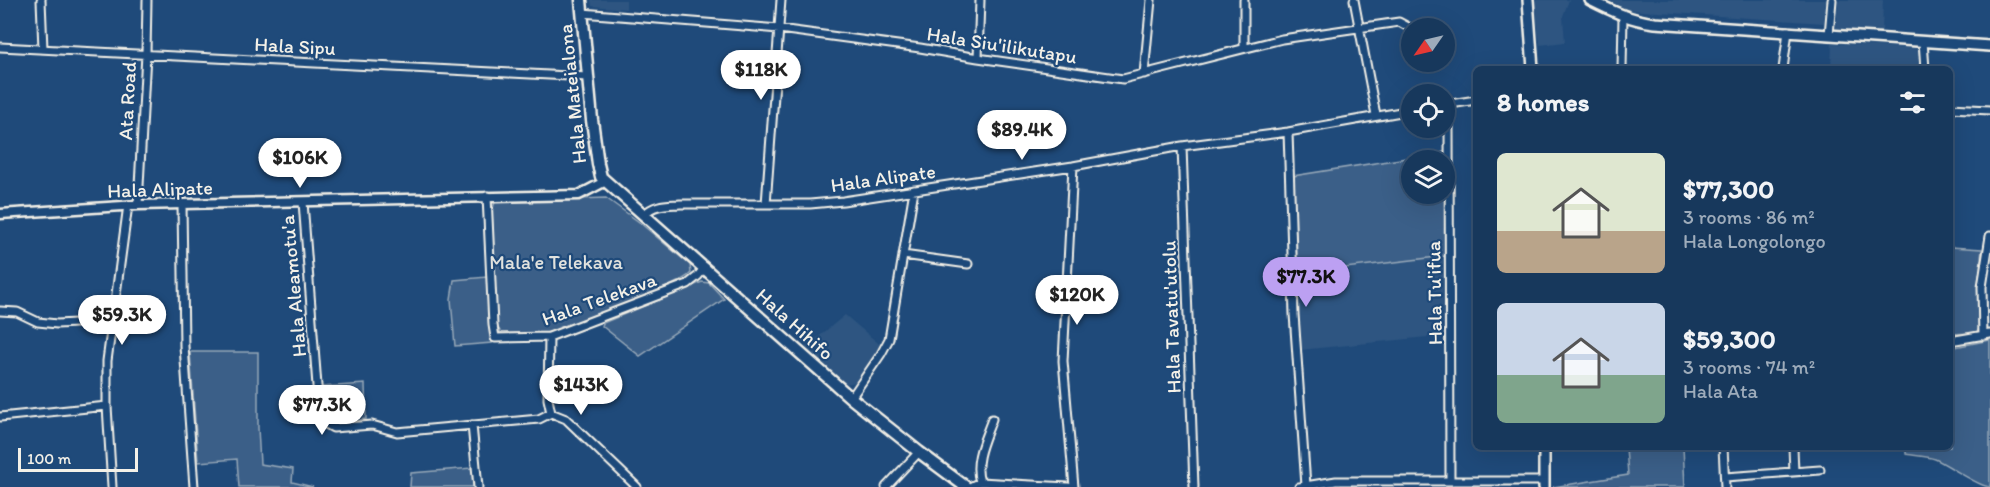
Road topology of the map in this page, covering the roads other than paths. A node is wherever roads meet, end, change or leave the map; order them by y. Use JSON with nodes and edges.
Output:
{"nodes":[{"id":1,"x":41,"y":0,"type":"edge"},
{"id":2,"x":147,"y":0,"type":"edge"},
{"id":3,"x":580,"y":0,"type":"edge"},
{"id":4,"x":781,"y":0,"type":"edge"},
{"id":5,"x":980,"y":0,"type":"edge"},
{"id":6,"x":1151,"y":0,"type":"edge"},
{"id":7,"x":1244,"y":0,"type":"edge"},
{"id":8,"x":1354,"y":0,"type":"edge"},
{"id":9,"x":1528,"y":0,"type":"edge"},
{"id":10,"x":1590,"y":0,"type":"edge"},
{"id":11,"x":1832,"y":0,"type":"edge"},
{"id":12,"x":582,"y":13,"type":"junction"},
{"id":13,"x":1623,"y":16,"type":"junction"},
{"id":14,"x":1401,"y":23,"type":"edge"},
{"id":15,"x":1359,"y":27,"type":"junction"},
{"id":16,"x":778,"y":29,"type":"junction"},
{"id":17,"x":1788,"y":31,"type":"junction"},
{"id":18,"x":1829,"y":35,"type":"junction"},
{"id":19,"x":1923,"y":41,"type":"junction"},
{"id":20,"x":1990,"y":46,"type":"edge"},
{"id":21,"x":0,"y":47,"type":"edge"},
{"id":22,"x":1244,"y":48,"type":"junction"},
{"id":23,"x":43,"y":49,"type":"junction"},
{"id":24,"x":146,"y":54,"type":"junction"},
{"id":25,"x":978,"y":58,"type":"junction"},
{"id":26,"x":1533,"y":66,"type":"edge"},
{"id":27,"x":1622,"y":66,"type":"edge"},
{"id":28,"x":1783,"y":66,"type":"edge"},
{"id":29,"x":1925,"y":66,"type":"edge"},
{"id":30,"x":1144,"y":74,"type":"junction"},
{"id":31,"x":588,"y":77,"type":"junction"},
{"id":32,"x":1473,"y":100,"type":"edge"},
{"id":33,"x":1455,"y":103,"type":"edge"},
{"id":34,"x":1953,"y":108,"type":"edge"},
{"id":35,"x":1990,"y":110,"type":"edge"},
{"id":36,"x":1401,"y":112,"type":"edge"},
{"id":37,"x":1376,"y":116,"type":"junction"},
{"id":38,"x":1287,"y":132,"type":"junction"},
{"id":39,"x":1449,"y":138,"type":"edge"},
{"id":40,"x":1182,"y":146,"type":"junction"},
{"id":41,"x":1073,"y":166,"type":"junction"},
{"id":42,"x":606,"y":181,"type":"junction"},
{"id":43,"x":914,"y":190,"type":"junction"},
{"id":44,"x":487,"y":196,"type":"junction"},
{"id":45,"x":303,"y":202,"type":"junction"},
{"id":46,"x":182,"y":204,"type":"junction"},
{"id":47,"x":766,"y":204,"type":"junction"},
{"id":48,"x":138,"y":205,"type":"junction"},
{"id":49,"x":128,"y":206,"type":"junction"},
{"id":50,"x":0,"y":214,"type":"edge"},
{"id":51,"x":645,"y":214,"type":"junction"},
{"id":52,"x":1990,"y":236,"type":"edge"},
{"id":53,"x":903,"y":255,"type":"junction"},
{"id":54,"x":968,"y":264,"type":"dead end"},
{"id":55,"x":705,"y":267,"type":"junction"},
{"id":56,"x":0,"y":311,"type":"edge"},
{"id":57,"x":113,"y":321,"type":"junction"},
{"id":58,"x":1987,"y":334,"type":"edge"},
{"id":59,"x":549,"y":337,"type":"junction"},
{"id":60,"x":1953,"y":340,"type":"edge"},
{"id":61,"x":851,"y":398,"type":"junction"},
{"id":62,"x":107,"y":406,"type":"junction"},
{"id":63,"x":551,"y":413,"type":"junction"},
{"id":64,"x":0,"y":417,"type":"edge"},
{"id":65,"x":992,"y":419,"type":"dead end"},
{"id":66,"x":472,"y":425,"type":"junction"},
{"id":67,"x":1544,"y":450,"type":"edge"},
{"id":68,"x":1723,"y":450,"type":"edge"},
{"id":69,"x":1793,"y":450,"type":"edge"},
{"id":70,"x":919,"y":452,"type":"junction"},
{"id":71,"x":1820,"y":470,"type":"dead end"},
{"id":72,"x":1794,"y":472,"type":"junction"},
{"id":73,"x":1725,"y":477,"type":"junction"},
{"id":74,"x":1450,"y":481,"type":"junction"},
{"id":75,"x":980,"y":482,"type":"junction"},
{"id":76,"x":1544,"y":484,"type":"edge"},
{"id":77,"x":1302,"y":486,"type":"edge"},
{"id":78,"x":112,"y":487,"type":"edge"},
{"id":79,"x":194,"y":487,"type":"edge"},
{"id":80,"x":478,"y":487,"type":"edge"},
{"id":81,"x":637,"y":487,"type":"edge"},
{"id":82,"x":886,"y":487,"type":"edge"},
{"id":83,"x":968,"y":487,"type":"edge"},
{"id":84,"x":1068,"y":487,"type":"edge"},
{"id":85,"x":1074,"y":487,"type":"edge"},
{"id":86,"x":1194,"y":487,"type":"edge"},
{"id":87,"x":1725,"y":487,"type":"edge"}],
"edges":[{"from":1,"to":23,"type":"street"},
{"from":2,"to":24,"type":"street","name":"Ata Road"},
{"from":3,"to":12,"type":"main road","name":"Hala Mateialona"},
{"from":4,"to":16,"type":"street"},
{"from":5,"to":25,"type":"street"},
{"from":6,"to":30,"type":"street"},
{"from":7,"to":22,"type":"street"},
{"from":8,"to":15,"type":"street"},
{"from":9,"to":26,"type":"main road"},
{"from":10,"to":13,"type":"main road"},
{"from":11,"to":18,"type":"street"},
{"from":12,"to":16,"type":"street","name":"Hala Siu'ilikutapu"},
{"from":12,"to":31,"type":"main road","name":"Hala Mateialona"},
{"from":13,"to":17,"type":"main road"},
{"from":13,"to":27,"type":"street"},
{"from":14,"to":15,"type":"street","name":"Hala Siu'ilikutapu"},
{"from":15,"to":22,"type":"street","name":"Hala Siu'ilikutapu"},
{"from":15,"to":37,"type":"street"},
{"from":16,"to":25,"type":"street","name":"Hala Siu'ilikutapu"},
{"from":16,"to":47,"type":"street"},
{"from":17,"to":18,"type":"main road"},
{"from":17,"to":28,"type":"street"},
{"from":18,"to":19,"type":"main road"},
{"from":19,"to":20,"type":"main road"},
{"from":19,"to":29,"type":"street"},
{"from":21,"to":23,"type":"street","name":"Hala Sipu"},
{"from":22,"to":30,"type":"street","name":"Hala Siu'ilikutapu"},
{"from":23,"to":24,"type":"street","name":"Hala Sipu"},
{"from":24,"to":31,"type":"street","name":"Hala Sipu"},
{"from":24,"to":48,"type":"street","name":"Ata Road"},
{"from":25,"to":30,"type":"street","name":"Hala Siu'ilikutapu"},
{"from":31,"to":42,"type":"main road","name":"Hala Mateialona"},
{"from":32,"to":33,"type":"street"},
{"from":34,"to":35,"type":"street"},
{"from":36,"to":37,"type":"street","name":"Hala Alipate"},
{"from":37,"to":38,"type":"street","name":"Hala Alipate"},
{"from":38,"to":40,"type":"street","name":"Hala Alipate"},
{"from":38,"to":77,"type":"street"},
{"from":39,"to":74,"type":"street","name":"Hala Tu'ifua"},
{"from":40,"to":41,"type":"street","name":"Hala Alipate"},
{"from":40,"to":86,"type":"street","name":"Hala Tavatu'utolu"},
{"from":41,"to":43,"type":"street","name":"Hala Alipate"},
{"from":41,"to":85,"type":"street"},
{"from":42,"to":44,"type":"street","name":"Hala Alipate"},
{"from":42,"to":51,"type":"main road","name":"Hala Hihifo"},
{"from":43,"to":47,"type":"street","name":"Hala Alipate"},
{"from":43,"to":53,"type":"street"},
{"from":44,"to":45,"type":"street","name":"Hala Alipate"},
{"from":44,"to":59,"type":"street","name":"Hala Telekava"},
{"from":45,"to":46,"type":"street","name":"Hala Alipate"},
{"from":45,"to":66,"type":"street","name":"Hala Aleamotu'a"},
{"from":46,"to":48,"type":"street","name":"Hala Alipate"},
{"from":46,"to":79,"type":"street"},
{"from":47,"to":51,"type":"street","name":"Hala Alipate"},
{"from":48,"to":49,"type":"street","name":"Hala Alipate"},
{"from":49,"to":50,"type":"street","name":"Hala Alipate"},
{"from":49,"to":57,"type":"street"},
{"from":51,"to":55,"type":"main road","name":"Hala Hihifo"},
{"from":52,"to":58,"type":"street"},
{"from":53,"to":54,"type":"street"},
{"from":53,"to":61,"type":"street"},
{"from":55,"to":59,"type":"street","name":"Hala Telekava"},
{"from":55,"to":61,"type":"main road","name":"Hala Hihifo"},
{"from":56,"to":57,"type":"street"},
{"from":57,"to":62,"type":"street"},
{"from":58,"to":60,"type":"street"},
{"from":59,"to":63,"type":"street"},
{"from":61,"to":70,"type":"main road","name":"Hala Hihifo"},
{"from":62,"to":64,"type":"street"},
{"from":62,"to":78,"type":"street"},
{"from":63,"to":66,"type":"street","name":"Hala Aleamotu'a"},
{"from":63,"to":81,"type":"street"},
{"from":65,"to":75,"type":"street"},
{"from":66,"to":80,"type":"street"},
{"from":67,"to":76,"type":"main road"},
{"from":68,"to":73,"type":"street"},
{"from":69,"to":72,"type":"street"},
{"from":70,"to":82,"type":"street"},
{"from":70,"to":83,"type":"main road","name":"Hala Hihifo"},
{"from":71,"to":72,"type":"street"},
{"from":72,"to":73,"type":"street"},
{"from":73,"to":87,"type":"street"},
{"from":74,"to":76,"type":"street"},
{"from":74,"to":77,"type":"street"},
{"from":75,"to":83,"type":"street"},
{"from":75,"to":84,"type":"street"}]}
